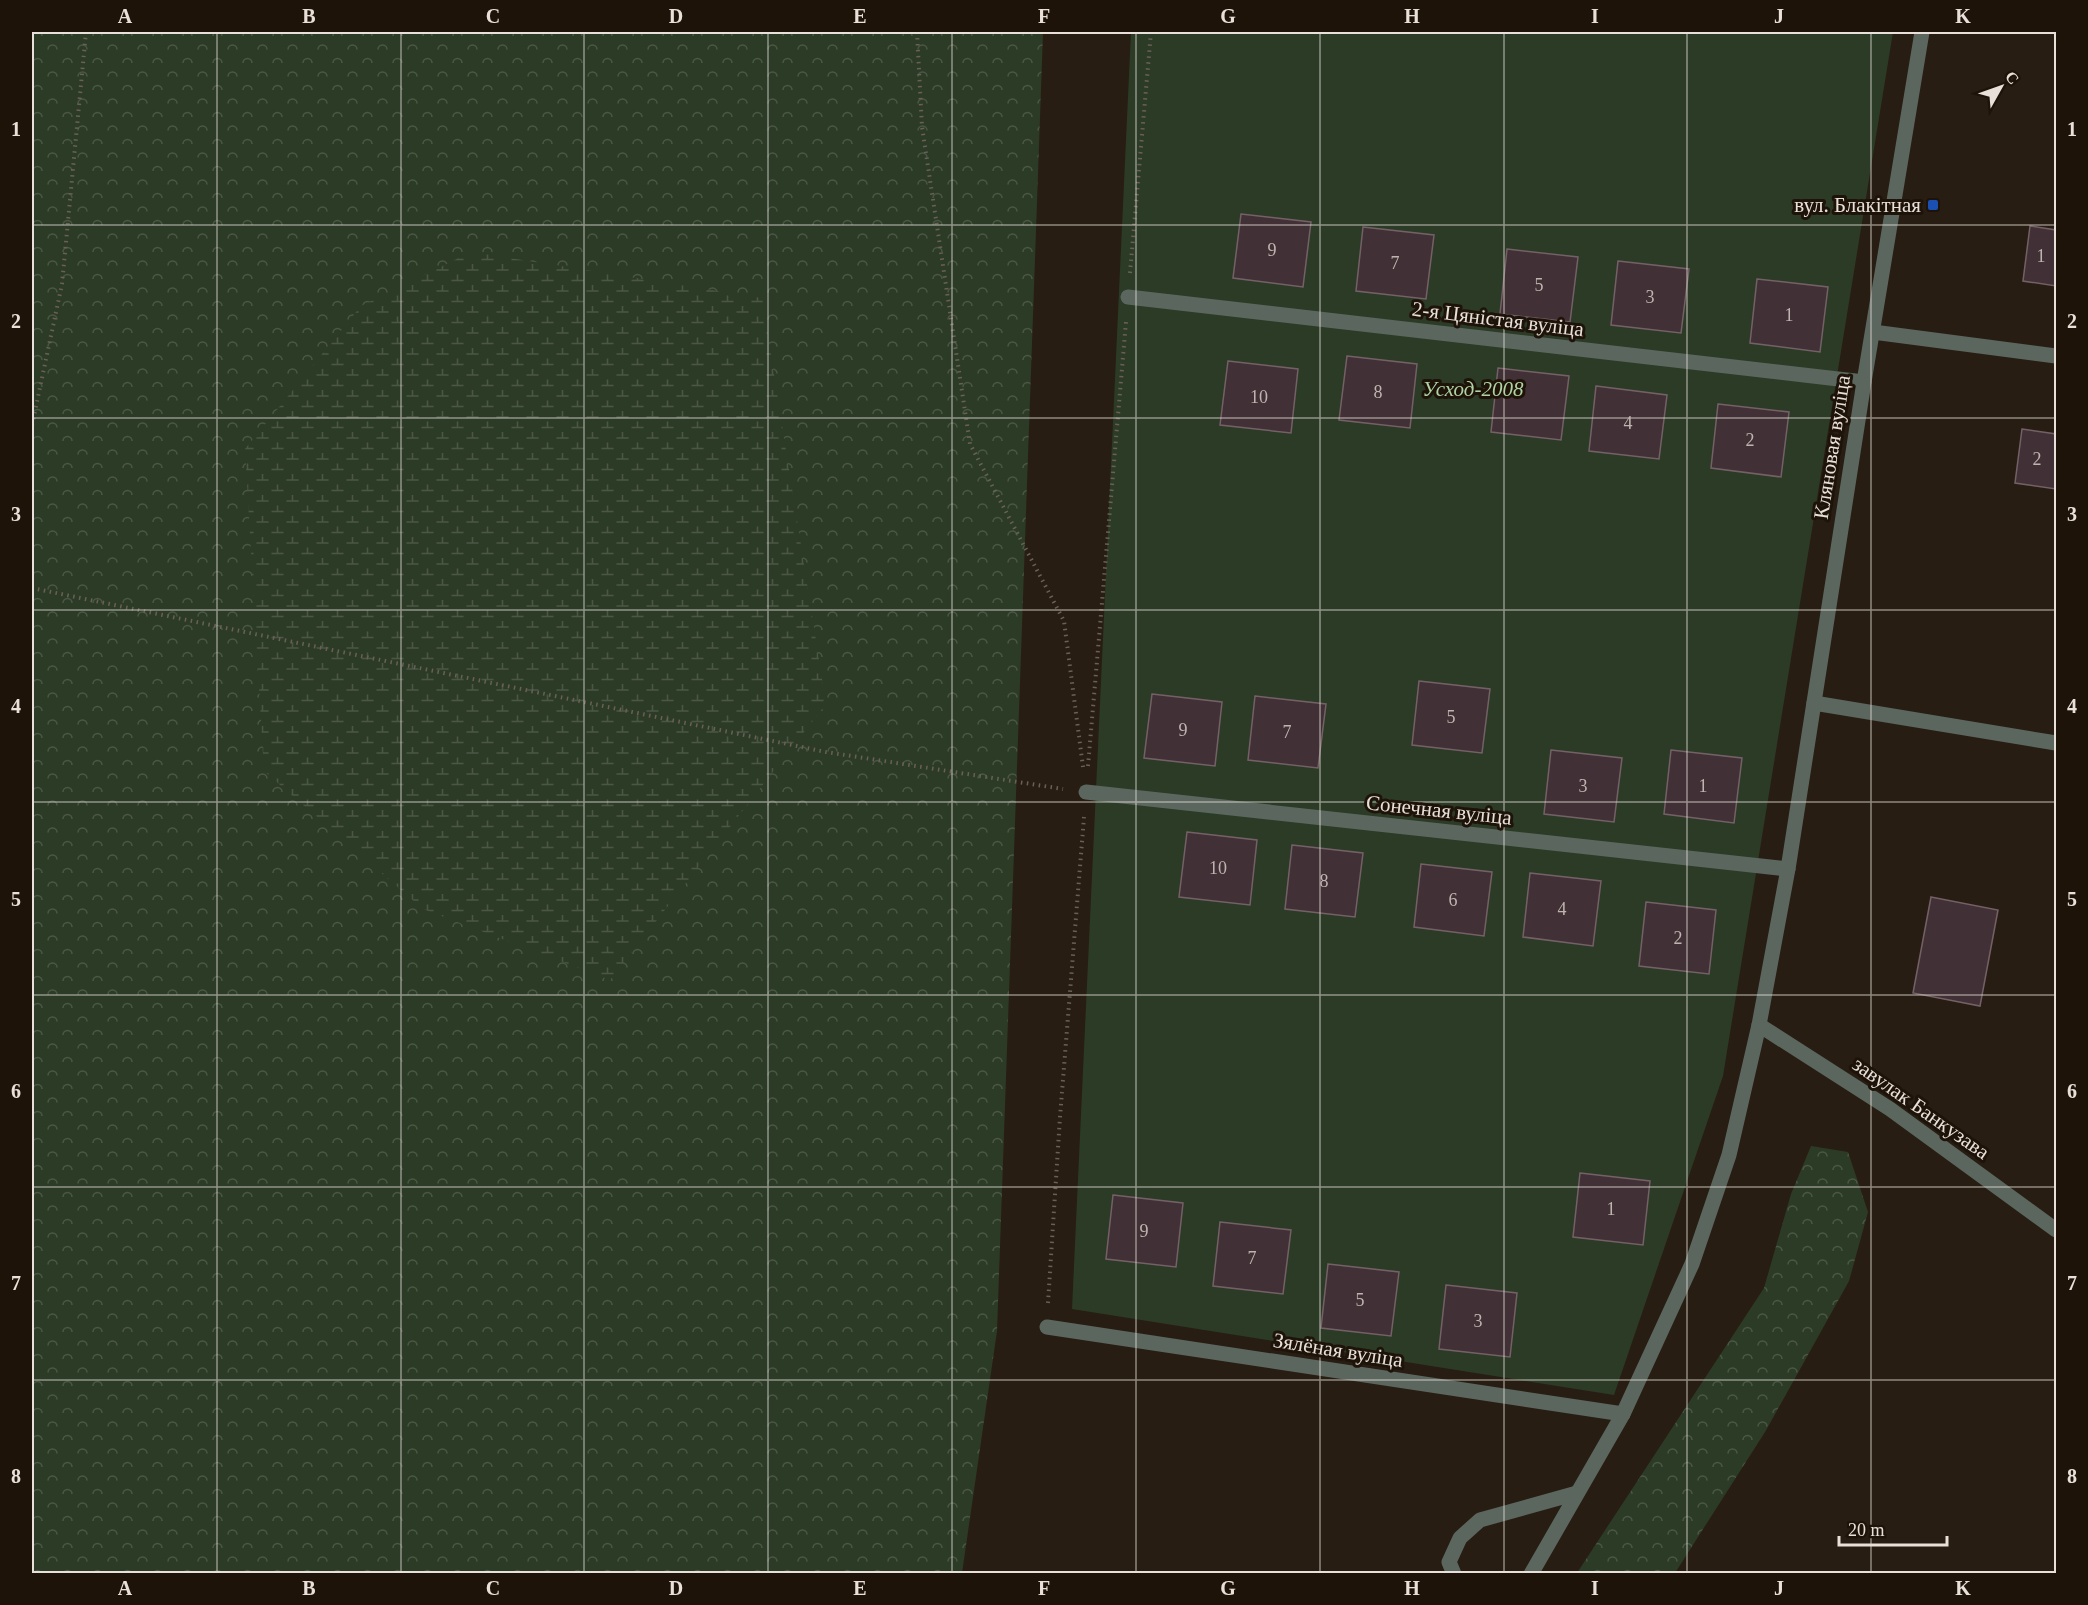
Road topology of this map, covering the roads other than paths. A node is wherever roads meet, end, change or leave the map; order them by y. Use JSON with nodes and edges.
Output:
{"nodes":[{"id":1,"x":1922,"y":32,"type":"edge"},
{"id":2,"x":1128,"y":297,"type":"road end"},
{"id":3,"x":1873,"y":332,"type":"junction"},
{"id":4,"x":2056,"y":356,"type":"edge"},
{"id":5,"x":1863,"y":382,"type":"junction"},
{"id":6,"x":1814,"y":704,"type":"junction"},
{"id":7,"x":2056,"y":743,"type":"edge"},
{"id":8,"x":1086,"y":792,"type":"road end"},
{"id":9,"x":1788,"y":869,"type":"junction"},
{"id":10,"x":1759,"y":1025,"type":"junction"},
{"id":11,"x":2056,"y":1230,"type":"edge"},
{"id":12,"x":1047,"y":1327,"type":"road end"},
{"id":13,"x":1623,"y":1414,"type":"junction"},
{"id":14,"x":1577,"y":1493,"type":"junction"},
{"id":15,"x":1454,"y":1574,"type":"edge"},
{"id":16,"x":1531,"y":1574,"type":"edge"}],
"edges":[{"from":1,"to":3,"type":"street","name":"Кляновая вуліца"},
{"from":2,"to":5,"type":"street","name":"2-я Цяністая вуліца"},
{"from":3,"to":4,"type":"street"},
{"from":3,"to":5,"type":"street","name":"Кляновая вуліца"},
{"from":5,"to":6,"type":"street","name":"Кляновая вуліца"},
{"from":6,"to":7,"type":"street"},
{"from":6,"to":9,"type":"street","name":"Кляновая вуліца"},
{"from":8,"to":9,"type":"street","name":"Сонечная вуліца"},
{"from":9,"to":10,"type":"street","name":"Кляновая вуліца"},
{"from":10,"to":11,"type":"street","name":"завулак Банкузава"},
{"from":10,"to":13,"type":"street","name":"Кляновая вуліца"},
{"from":12,"to":13,"type":"street","name":"Зялёная вуліца"},
{"from":13,"to":14,"type":"street","name":"Кляновая вуліца"},
{"from":14,"to":15,"type":"street"},
{"from":14,"to":16,"type":"street","name":"Кляновая вуліца"}]}
